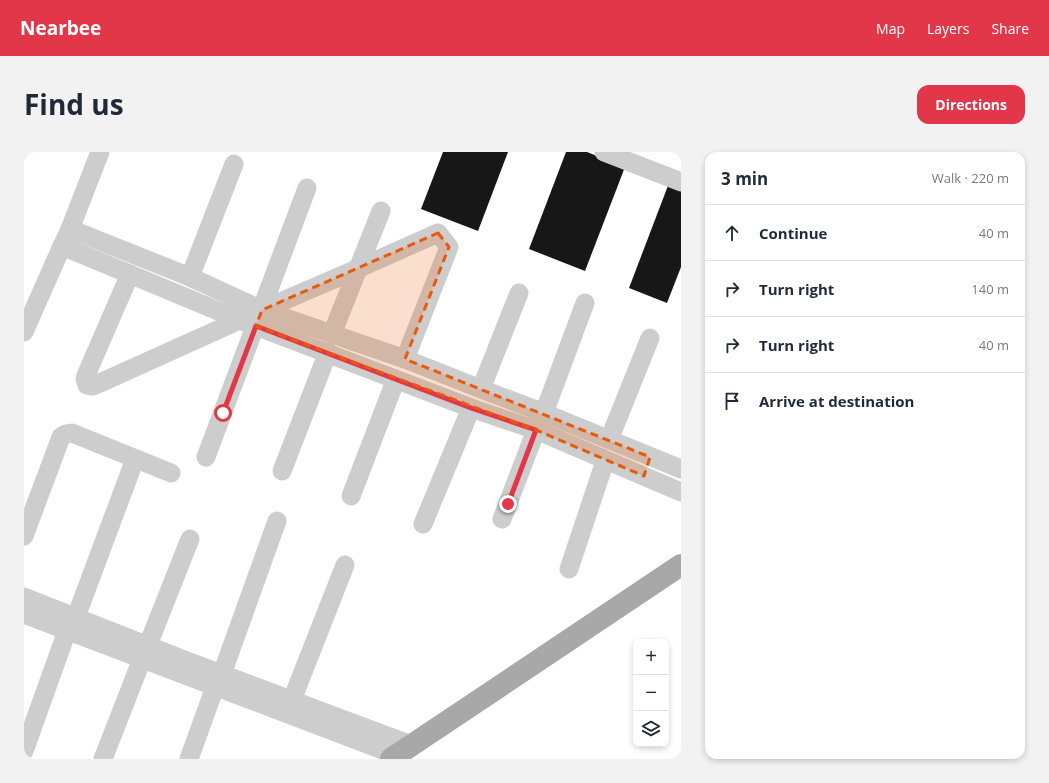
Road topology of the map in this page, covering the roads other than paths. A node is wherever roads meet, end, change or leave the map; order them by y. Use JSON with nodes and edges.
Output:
{"nodes":[{"id":1,"x":100,"y":152,"type":"edge"},
{"id":2,"x":604,"y":152,"type":"edge"},
{"id":3,"x":234,"y":164,"type":"dead end"},
{"id":4,"x":681,"y":182,"type":"edge"},
{"id":5,"x":308,"y":188,"type":"dead end"},
{"id":6,"x":381,"y":211,"type":"dead end"},
{"id":7,"x":70,"y":229,"type":"junction"},
{"id":8,"x":62,"y":246,"type":"junction"},
{"id":9,"x":171,"y":269,"type":"junction"},
{"id":10,"x":357,"y":270,"type":"junction"},
{"id":11,"x":130,"y":274,"type":"junction"},
{"id":12,"x":190,"y":277,"type":"junction"},
{"id":13,"x":164,"y":288,"type":"junction"},
{"id":14,"x":519,"y":293,"type":"dead end"},
{"id":15,"x":585,"y":303,"type":"dead end"},
{"id":16,"x":253,"y":318,"type":"junction"},
{"id":17,"x":24,"y":332,"type":"edge"},
{"id":18,"x":332,"y":334,"type":"junction"},
{"id":19,"x":650,"y":338,"type":"dead end"},
{"id":20,"x":366,"y":346,"type":"junction"},
{"id":21,"x":328,"y":352,"type":"junction"},
{"id":22,"x":405,"y":359,"type":"junction"},
{"id":23,"x":359,"y":365,"type":"junction"},
{"id":24,"x":396,"y":379,"type":"junction"},
{"id":25,"x":480,"y":389,"type":"junction"},
{"id":26,"x":513,"y":401,"type":"junction"},
{"id":27,"x":471,"y":408,"type":"junction"},
{"id":28,"x":544,"y":413,"type":"junction"},
{"id":29,"x":506,"y":420,"type":"junction"},
{"id":30,"x":536,"y":430,"type":"junction"},
{"id":31,"x":609,"y":440,"type":"junction"},
{"id":32,"x":206,"y":457,"type":"dead end"},
{"id":33,"x":650,"y":457,"type":"junction"},
{"id":34,"x":135,"y":459,"type":"junction"},
{"id":35,"x":605,"y":461,"type":"junction"},
{"id":36,"x":681,"y":469,"type":"edge"},
{"id":37,"x":282,"y":471,"type":"dead end"},
{"id":38,"x":171,"y":473,"type":"dead end"},
{"id":39,"x":644,"y":476,"type":"junction"},
{"id":40,"x":681,"y":492,"type":"edge"},
{"id":41,"x":351,"y":496,"type":"dead end"},
{"id":42,"x":502,"y":519,"type":"dead end"},
{"id":43,"x":277,"y":521,"type":"dead end"},
{"id":44,"x":423,"y":524,"type":"dead end"},
{"id":45,"x":24,"y":536,"type":"edge"},
{"id":46,"x":190,"y":539,"type":"dead end"},
{"id":47,"x":345,"y":565,"type":"dead end"},
{"id":48,"x":681,"y":565,"type":"edge"},
{"id":49,"x":569,"y":569,"type":"dead end"},
{"id":50,"x":24,"y":597,"type":"edge"},
{"id":51,"x":24,"y":614,"type":"edge"},
{"id":52,"x":72,"y":624,"type":"junction"},
{"id":53,"x":145,"y":652,"type":"junction"},
{"id":54,"x":218,"y":680,"type":"junction"},
{"id":55,"x":292,"y":700,"type":"junction"},
{"id":56,"x":24,"y":751,"type":"edge"},
{"id":57,"x":399,"y":753,"type":"edge"},
{"id":58,"x":103,"y":759,"type":"edge"},
{"id":59,"x":189,"y":759,"type":"edge"}],
"edges":[{"from":1,"to":7,"type":"street"},
{"from":2,"to":4,"type":"street"},
{"from":3,"to":12,"type":"street"},
{"from":5,"to":16,"type":"street"},
{"from":6,"to":10,"type":"street"},
{"from":7,"to":8,"type":"street"},
{"from":7,"to":9,"type":"street"},
{"from":8,"to":11,"type":"street"},
{"from":8,"to":17,"type":"street"},
{"from":9,"to":12,"type":"street"},
{"from":9,"to":13,"type":"street"},
{"from":10,"to":16,"type":"street"},
{"from":10,"to":18,"type":"street"},
{"from":10,"to":22,"type":"street"},
{"from":11,"to":13,"type":"street"},
{"from":11,"to":16,"type":"street"},
{"from":12,"to":16,"type":"street"},
{"from":13,"to":16,"type":"street"},
{"from":14,"to":25,"type":"street"},
{"from":15,"to":28,"type":"street"},
{"from":16,"to":18,"type":"street"},
{"from":16,"to":21,"type":"street"},
{"from":16,"to":32,"type":"street"},
{"from":18,"to":20,"type":"street"},
{"from":19,"to":31,"type":"street"},
{"from":20,"to":22,"type":"street"},
{"from":20,"to":23,"type":"street"},
{"from":21,"to":23,"type":"street"},
{"from":21,"to":37,"type":"street"},
{"from":22,"to":25,"type":"street"},
{"from":23,"to":24,"type":"street"},
{"from":24,"to":27,"type":"street"},
{"from":24,"to":41,"type":"street"},
{"from":25,"to":26,"type":"street"},
{"from":26,"to":28,"type":"street"},
{"from":26,"to":29,"type":"street"},
{"from":27,"to":29,"type":"street"},
{"from":27,"to":44,"type":"street"},
{"from":28,"to":31,"type":"street"},
{"from":29,"to":30,"type":"street"},
{"from":30,"to":35,"type":"street"},
{"from":30,"to":42,"type":"street"},
{"from":31,"to":33,"type":"street"},
{"from":33,"to":36,"type":"street"},
{"from":33,"to":39,"type":"street"},
{"from":34,"to":38,"type":"street"},
{"from":34,"to":45,"type":"street"},
{"from":34,"to":52,"type":"street"},
{"from":35,"to":39,"type":"street"},
{"from":35,"to":49,"type":"street"},
{"from":39,"to":40,"type":"street"},
{"from":43,"to":54,"type":"street"},
{"from":46,"to":53,"type":"street"},
{"from":47,"to":55,"type":"street"},
{"from":48,"to":57,"type":"main road"},
{"from":50,"to":52,"type":"street"},
{"from":51,"to":52,"type":"street"},
{"from":52,"to":53,"type":"street"},
{"from":52,"to":56,"type":"street"},
{"from":53,"to":54,"type":"street"},
{"from":53,"to":58,"type":"street"},
{"from":54,"to":55,"type":"street"},
{"from":54,"to":57,"type":"street"},
{"from":54,"to":59,"type":"street"},
{"from":55,"to":57,"type":"street"}]}
